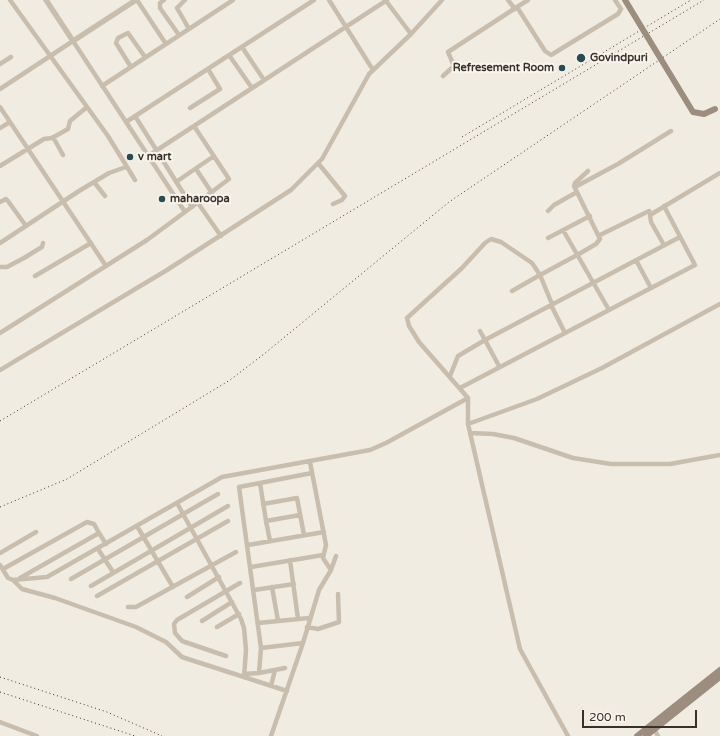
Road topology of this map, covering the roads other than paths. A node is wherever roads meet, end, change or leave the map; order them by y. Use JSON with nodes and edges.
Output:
{"nodes":[{"id":1,"x":10,"y":0,"type":"edge"},
{"id":2,"x":46,"y":0,"type":"edge"},
{"id":3,"x":137,"y":0,"type":"edge"},
{"id":4,"x":164,"y":0,"type":"edge"},
{"id":5,"x":185,"y":0,"type":"edge"},
{"id":6,"x":232,"y":0,"type":"edge"},
{"id":7,"x":314,"y":0,"type":"edge"},
{"id":8,"x":329,"y":0,"type":"edge"},
{"id":9,"x":442,"y":0,"type":"edge"},
{"id":10,"x":508,"y":0,"type":"edge"},
{"id":11,"x":528,"y":0,"type":"edge"},
{"id":12,"x":615,"y":0,"type":"edge"},
{"id":13,"x":625,"y":0,"type":"edge"},
{"id":14,"x":387,"y":1,"type":"edge"},
{"id":15,"x":516,"y":8,"type":"junction"},
{"id":16,"x":347,"y":27,"type":"junction"},
{"id":17,"x":189,"y":29,"type":"junction"},
{"id":18,"x":411,"y":34,"type":"junction"},
{"id":19,"x":179,"y":35,"type":"junction"},
{"id":20,"x":73,"y":41,"type":"junction"},
{"id":21,"x":166,"y":44,"type":"junction"},
{"id":22,"x":242,"y":47,"type":"junction"},
{"id":23,"x":51,"y":55,"type":"junction"},
{"id":24,"x":229,"y":55,"type":"junction"},
{"id":25,"x":11,"y":57,"type":"dead end"},
{"id":26,"x":145,"y":57,"type":"junction"},
{"id":27,"x":0,"y":64,"type":"edge"},
{"id":28,"x":131,"y":67,"type":"junction"},
{"id":29,"x":208,"y":69,"type":"junction"},
{"id":30,"x":373,"y":70,"type":"junction"},
{"id":31,"x":443,"y":76,"type":"dead end"},
{"id":32,"x":264,"y":80,"type":"junction"},
{"id":33,"x":102,"y":86,"type":"junction"},
{"id":34,"x":252,"y":88,"type":"junction"},
{"id":35,"x":0,"y":89,"type":"edge"},
{"id":36,"x":0,"y":107,"type":"edge"},
{"id":37,"x":87,"y":107,"type":"junction"},
{"id":38,"x":190,"y":108,"type":"dead end"},
{"id":39,"x":718,"y":108,"type":"edge"},
{"id":40,"x":135,"y":116,"type":"junction"},
{"id":41,"x":10,"y":122,"type":"junction"},
{"id":42,"x":126,"y":122,"type":"junction"},
{"id":43,"x":194,"y":126,"type":"junction"},
{"id":44,"x":0,"y":128,"type":"edge"},
{"id":45,"x":671,"y":131,"type":"dead end"},
{"id":46,"x":53,"y":137,"type":"junction"},
{"id":47,"x":27,"y":148,"type":"junction"},
{"id":48,"x":156,"y":151,"type":"junction"},
{"id":49,"x":63,"y":155,"type":"dead end"},
{"id":50,"x":148,"y":156,"type":"junction"},
{"id":51,"x":214,"y":156,"type":"junction"},
{"id":52,"x":318,"y":163,"type":"junction"},
{"id":53,"x":0,"y":166,"type":"edge"},
{"id":54,"x":126,"y":167,"type":"junction"},
{"id":55,"x":196,"y":169,"type":"junction"},
{"id":56,"x":588,"y":171,"type":"dead end"},
{"id":57,"x":720,"y":173,"type":"edge"},
{"id":58,"x":136,"y":180,"type":"dead end"},
{"id":59,"x":94,"y":182,"type":"junction"},
{"id":60,"x":176,"y":182,"type":"junction"},
{"id":61,"x":576,"y":189,"type":"junction"},
{"id":62,"x":212,"y":193,"type":"junction"},
{"id":63,"x":105,"y":196,"type":"dead end"},
{"id":64,"x":63,"y":201,"type":"junction"},
{"id":65,"x":0,"y":202,"type":"edge"},
{"id":66,"x":198,"y":203,"type":"junction"},
{"id":67,"x":333,"y":204,"type":"dead end"},
{"id":68,"x":664,"y":206,"type":"junction"},
{"id":69,"x":192,"y":207,"type":"junction"},
{"id":70,"x":649,"y":210,"type":"dead end"},
{"id":71,"x":548,"y":211,"type":"dead end"},
{"id":72,"x":185,"y":212,"type":"junction"},
{"id":73,"x":590,"y":216,"type":"junction"},
{"id":74,"x":26,"y":226,"type":"junction"},
{"id":75,"x":563,"y":230,"type":"junction"},
{"id":76,"x":600,"y":235,"type":"junction"},
{"id":77,"x":221,"y":236,"type":"junction"},
{"id":78,"x":680,"y":237,"type":"junction"},
{"id":79,"x":548,"y":238,"type":"dead end"},
{"id":80,"x":0,"y":243,"type":"edge"},
{"id":81,"x":43,"y":243,"type":"dead end"},
{"id":82,"x":91,"y":243,"type":"junction"},
{"id":83,"x":664,"y":245,"type":"junction"},
{"id":84,"x":579,"y":254,"type":"junction"},
{"id":85,"x":636,"y":260,"type":"junction"},
{"id":86,"x":106,"y":266,"type":"junction"},
{"id":87,"x":0,"y":267,"type":"edge"},
{"id":88,"x":540,"y":275,"type":"junction"},
{"id":89,"x":35,"y":276,"type":"dead end"},
{"id":90,"x":594,"y":283,"type":"junction"},
{"id":91,"x":651,"y":288,"type":"junction"},
{"id":92,"x":512,"y":291,"type":"dead end"},
{"id":93,"x":720,"y":304,"type":"edge"},
{"id":94,"x":552,"y":305,"type":"junction"},
{"id":95,"x":608,"y":310,"type":"junction"},
{"id":96,"x":480,"y":331,"type":"dead end"},
{"id":97,"x":0,"y":333,"type":"edge"},
{"id":98,"x":565,"y":333,"type":"junction"},
{"id":99,"x":485,"y":340,"type":"junction"},
{"id":100,"x":500,"y":366,"type":"junction"},
{"id":101,"x":0,"y":370,"type":"edge"},
{"id":102,"x":450,"y":376,"type":"junction"},
{"id":103,"x":460,"y":388,"type":"junction"},
{"id":104,"x":468,"y":398,"type":"junction"},
{"id":105,"x":468,"y":424,"type":"junction"},
{"id":106,"x":470,"y":433,"type":"junction"},
{"id":107,"x":720,"y":455,"type":"edge"},
{"id":108,"x":310,"y":462,"type":"junction"},
{"id":109,"x":312,"y":474,"type":"junction"},
{"id":110,"x":260,"y":483,"type":"junction"},
{"id":111,"x":218,"y":494,"type":"dead end"},
{"id":112,"x":177,"y":503,"type":"junction"},
{"id":113,"x":263,"y":504,"type":"junction"},
{"id":114,"x":228,"y":506,"type":"dead end"},
{"id":115,"x":184,"y":515,"type":"junction"},
{"id":116,"x":300,"y":515,"type":"junction"},
{"id":117,"x":228,"y":521,"type":"dead end"},
{"id":118,"x":266,"y":521,"type":"junction"},
{"id":119,"x":137,"y":526,"type":"junction"},
{"id":120,"x":191,"y":528,"type":"junction"},
{"id":121,"x":36,"y":532,"type":"dead end"},
{"id":122,"x":324,"y":532,"type":"junction"},
{"id":123,"x":99,"y":533,"type":"junction"},
{"id":124,"x":304,"y":535,"type":"junction"},
{"id":125,"x":144,"y":537,"type":"junction"},
{"id":126,"x":197,"y":539,"type":"junction"},
{"id":127,"x":270,"y":541,"type":"junction"},
{"id":128,"x":106,"y":544,"type":"junction"},
{"id":129,"x":248,"y":545,"type":"junction"},
{"id":130,"x":98,"y":549,"type":"junction"},
{"id":131,"x":152,"y":550,"type":"junction"},
{"id":132,"x":236,"y":552,"type":"dead end"},
{"id":133,"x":0,"y":553,"type":"edge"},
{"id":134,"x":323,"y":555,"type":"junction"},
{"id":135,"x":336,"y":556,"type":"dead end"},
{"id":136,"x":105,"y":560,"type":"junction"},
{"id":137,"x":290,"y":560,"type":"junction"},
{"id":138,"x":158,"y":561,"type":"junction"},
{"id":139,"x":212,"y":565,"type":"junction"},
{"id":140,"x":251,"y":566,"type":"junction"},
{"id":141,"x":1,"y":567,"type":"edge"},
{"id":142,"x":331,"y":570,"type":"junction"},
{"id":143,"x":113,"y":572,"type":"junction"},
{"id":144,"x":219,"y":577,"type":"junction"},
{"id":145,"x":71,"y":579,"type":"dead end"},
{"id":146,"x":15,"y":580,"type":"junction"},
{"id":147,"x":240,"y":583,"type":"dead end"},
{"id":148,"x":294,"y":584,"type":"junction"},
{"id":149,"x":91,"y":586,"type":"dead end"},
{"id":150,"x":174,"y":587,"type":"junction"},
{"id":151,"x":272,"y":588,"type":"junction"},
{"id":152,"x":254,"y":590,"type":"junction"},
{"id":153,"x":226,"y":591,"type":"junction"},
{"id":154,"x":338,"y":594,"type":"dead end"},
{"id":155,"x":97,"y":596,"type":"dead end"},
{"id":156,"x":187,"y":597,"type":"dead end"},
{"id":157,"x":232,"y":602,"type":"junction"},
{"id":158,"x":128,"y":607,"type":"dead end"},
{"id":159,"x":239,"y":614,"type":"junction"},
{"id":160,"x":310,"y":618,"type":"junction"},
{"id":161,"x":298,"y":619,"type":"junction"},
{"id":162,"x":202,"y":621,"type":"dead end"},
{"id":163,"x":278,"y":621,"type":"junction"},
{"id":164,"x":258,"y":623,"type":"junction"},
{"id":165,"x":217,"y":627,"type":"dead end"},
{"id":166,"x":307,"y":627,"type":"junction"},
{"id":167,"x":303,"y":643,"type":"junction"},
{"id":168,"x":261,"y":648,"type":"junction"},
{"id":169,"x":226,"y":656,"type":"dead end"},
{"id":170,"x":285,"y":668,"type":"dead end"},
{"id":171,"x":275,"y":670,"type":"junction"},
{"id":172,"x":720,"y":670,"type":"edge"},
{"id":173,"x":259,"y":673,"type":"junction"},
{"id":174,"x":244,"y":675,"type":"junction"},
{"id":175,"x":720,"y":677,"type":"edge"},
{"id":176,"x":271,"y":686,"type":"junction"},
{"id":177,"x":287,"y":691,"type":"junction"},
{"id":178,"x":0,"y":722,"type":"edge"},
{"id":179,"x":653,"y":727,"type":"junction"},
{"id":180,"x":38,"y":736,"type":"edge"},
{"id":181,"x":271,"y":736,"type":"edge"},
{"id":182,"x":568,"y":736,"type":"edge"},
{"id":183,"x":637,"y":736,"type":"edge"},
{"id":184,"x":646,"y":736,"type":"edge"},
{"id":185,"x":658,"y":736,"type":"edge"}],
"edges":[{"from":1,"to":23,"type":"street"},
{"from":2,"to":20,"type":"street"},
{"from":3,"to":20,"type":"street"},
{"from":3,"to":21,"type":"street"},
{"from":4,"to":19,"type":"street"},
{"from":5,"to":17,"type":"street"},
{"from":6,"to":17,"type":"street"},
{"from":7,"to":22,"type":"street"},
{"from":8,"to":16,"type":"street"},
{"from":9,"to":18,"type":"street"},
{"from":10,"to":15,"type":"street"},
{"from":11,"to":15,"type":"street"},
{"from":12,"to":15,"type":"street"},
{"from":13,"to":39,"type":"main road","bridge":true},
{"from":14,"to":16,"type":"street"},
{"from":14,"to":18,"type":"street"},
{"from":15,"to":31,"type":"street"},
{"from":16,"to":30,"type":"street"},
{"from":16,"to":32,"type":"street"},
{"from":17,"to":19,"type":"street"},
{"from":18,"to":30,"type":"street"},
{"from":19,"to":21,"type":"street"},
{"from":20,"to":23,"type":"street"},
{"from":20,"to":33,"type":"street"},
{"from":21,"to":26,"type":"street"},
{"from":22,"to":24,"type":"street"},
{"from":22,"to":32,"type":"street"},
{"from":23,"to":35,"type":"street"},
{"from":23,"to":37,"type":"street"},
{"from":24,"to":29,"type":"street"},
{"from":24,"to":34,"type":"street"},
{"from":25,"to":27,"type":"street"},
{"from":26,"to":28,"type":"street"},
{"from":26,"to":28,"type":"street"},
{"from":28,"to":33,"type":"street"},
{"from":29,"to":38,"type":"street"},
{"from":29,"to":40,"type":"street"},
{"from":30,"to":52,"type":"street"},
{"from":32,"to":34,"type":"street"},
{"from":33,"to":42,"type":"street"},
{"from":34,"to":43,"type":"street"},
{"from":36,"to":41,"type":"street"},
{"from":37,"to":46,"type":"street"},
{"from":37,"to":54,"type":"street"},
{"from":40,"to":42,"type":"street"},
{"from":40,"to":48,"type":"street"},
{"from":41,"to":44,"type":"street"},
{"from":41,"to":47,"type":"street"},
{"from":42,"to":50,"type":"street"},
{"from":43,"to":48,"type":"street"},
{"from":43,"to":51,"type":"street"},
{"from":45,"to":61,"type":"street"},
{"from":46,"to":47,"type":"street"},
{"from":46,"to":49,"type":"street"},
{"from":47,"to":53,"type":"street"},
{"from":47,"to":64,"type":"street"},
{"from":48,"to":50,"type":"street"},
{"from":48,"to":60,"type":"street"},
{"from":50,"to":72,"type":"street"},
{"from":51,"to":55,"type":"street"},
{"from":51,"to":62,"type":"street"},
{"from":52,"to":67,"type":"street"},
{"from":52,"to":77,"type":"street"},
{"from":54,"to":58,"type":"street"},
{"from":54,"to":59,"type":"street"},
{"from":55,"to":60,"type":"street"},
{"from":55,"to":62,"type":"street"},
{"from":56,"to":61,"type":"street"},
{"from":57,"to":68,"type":"street"},
{"from":59,"to":63,"type":"street"},
{"from":59,"to":64,"type":"street"},
{"from":60,"to":69,"type":"street"},
{"from":61,"to":71,"type":"street"},
{"from":61,"to":73,"type":"street"},
{"from":62,"to":66,"type":"street"},
{"from":64,"to":74,"type":"street"},
{"from":64,"to":82,"type":"street"},
{"from":65,"to":74,"type":"street"},
{"from":66,"to":69,"type":"street"},
{"from":66,"to":77,"type":"street"},
{"from":68,"to":78,"type":"street"},
{"from":68,"to":83,"type":"street"},
{"from":69,"to":72,"type":"street"},
{"from":70,"to":76,"type":"street"},
{"from":72,"to":86,"type":"street"},
{"from":73,"to":75,"type":"street"},
{"from":73,"to":76,"type":"street"},
{"from":74,"to":80,"type":"street"},
{"from":75,"to":79,"type":"street"},
{"from":75,"to":84,"type":"street"},
{"from":76,"to":84,"type":"street"},
{"from":77,"to":101,"type":"street"},
{"from":78,"to":83,"type":"street"},
{"from":78,"to":91,"type":"street"},
{"from":81,"to":87,"type":"street"},
{"from":82,"to":86,"type":"street"},
{"from":82,"to":89,"type":"street"},
{"from":83,"to":85,"type":"street"},
{"from":84,"to":88,"type":"street"},
{"from":84,"to":90,"type":"street"},
{"from":85,"to":90,"type":"street"},
{"from":85,"to":91,"type":"street"},
{"from":86,"to":97,"type":"street"},
{"from":88,"to":92,"type":"street"},
{"from":88,"to":94,"type":"street"},
{"from":88,"to":102,"type":"street"},
{"from":90,"to":94,"type":"street"},
{"from":90,"to":95,"type":"street"},
{"from":91,"to":95,"type":"street"},
{"from":93,"to":105,"type":"street"},
{"from":94,"to":98,"type":"street"},
{"from":94,"to":99,"type":"street"},
{"from":95,"to":98,"type":"street"},
{"from":96,"to":99,"type":"street"},
{"from":98,"to":100,"type":"street"},
{"from":99,"to":100,"type":"street"},
{"from":99,"to":102,"type":"street"},
{"from":100,"to":103,"type":"street"},
{"from":102,"to":103,"type":"street"},
{"from":103,"to":104,"type":"street"},
{"from":104,"to":105,"type":"street"},
{"from":104,"to":108,"type":"street"},
{"from":105,"to":106,"type":"street"},
{"from":106,"to":107,"type":"street"},
{"from":106,"to":182,"type":"street"},
{"from":108,"to":109,"type":"street"},
{"from":108,"to":112,"type":"street"},
{"from":109,"to":110,"type":"street"},
{"from":109,"to":122,"type":"street"},
{"from":110,"to":113,"type":"street"},
{"from":110,"to":129,"type":"street"},
{"from":111,"to":115,"type":"street"},
{"from":112,"to":115,"type":"street"},
{"from":112,"to":119,"type":"street"},
{"from":113,"to":116,"type":"street"},
{"from":113,"to":118,"type":"street"},
{"from":114,"to":120,"type":"street"},
{"from":115,"to":120,"type":"street"},
{"from":115,"to":125,"type":"street"},
{"from":116,"to":118,"type":"street"},
{"from":116,"to":124,"type":"street"},
{"from":117,"to":126,"type":"street"},
{"from":118,"to":127,"type":"street"},
{"from":119,"to":125,"type":"street"},
{"from":119,"to":128,"type":"street"},
{"from":120,"to":126,"type":"street"},
{"from":120,"to":131,"type":"street"},
{"from":121,"to":133,"type":"street"},
{"from":122,"to":124,"type":"street"},
{"from":122,"to":134,"type":"street"},
{"from":123,"to":128,"type":"street"},
{"from":123,"to":141,"type":"street"},
{"from":123,"to":146,"type":"street"},
{"from":124,"to":127,"type":"street"},
{"from":125,"to":131,"type":"street"},
{"from":125,"to":136,"type":"street"},
{"from":126,"to":138,"type":"street"},
{"from":126,"to":139,"type":"street"},
{"from":127,"to":129,"type":"street"},
{"from":128,"to":130,"type":"street"},
{"from":129,"to":140,"type":"street"},
{"from":130,"to":136,"type":"street"},
{"from":130,"to":146,"type":"street"},
{"from":131,"to":138,"type":"street"},
{"from":131,"to":143,"type":"street"},
{"from":132,"to":139,"type":"street"},
{"from":134,"to":137,"type":"street"},
{"from":134,"to":142,"type":"street"},
{"from":135,"to":142,"type":"street"},
{"from":136,"to":143,"type":"street"},
{"from":136,"to":145,"type":"street"},
{"from":137,"to":140,"type":"street"},
{"from":137,"to":148,"type":"street"},
{"from":138,"to":150,"type":"street"},
{"from":138,"to":155,"type":"street"},
{"from":139,"to":144,"type":"street"},
{"from":139,"to":150,"type":"street"},
{"from":140,"to":152,"type":"street"},
{"from":141,"to":146,"type":"street"},
{"from":142,"to":160,"type":"street"},
{"from":143,"to":149,"type":"street"},
{"from":144,"to":153,"type":"street"},
{"from":144,"to":156,"type":"street"},
{"from":146,"to":174,"type":"street"},
{"from":147,"to":153,"type":"street"},
{"from":148,"to":151,"type":"street"},
{"from":148,"to":161,"type":"street"},
{"from":150,"to":158,"type":"street"},
{"from":151,"to":152,"type":"street"},
{"from":151,"to":163,"type":"street"},
{"from":152,"to":164,"type":"street"},
{"from":153,"to":157,"type":"street"},
{"from":153,"to":169,"type":"street"},
{"from":154,"to":166,"type":"street"},
{"from":157,"to":159,"type":"street"},
{"from":157,"to":162,"type":"street"},
{"from":159,"to":165,"type":"street"},
{"from":159,"to":174,"type":"street"},
{"from":160,"to":161,"type":"street"},
{"from":160,"to":166,"type":"street"},
{"from":161,"to":163,"type":"street"},
{"from":163,"to":164,"type":"street"},
{"from":164,"to":168,"type":"street"},
{"from":166,"to":167,"type":"street"},
{"from":167,"to":168,"type":"street"},
{"from":167,"to":177,"type":"street"},
{"from":168,"to":173,"type":"street"},
{"from":170,"to":171,"type":"street"},
{"from":171,"to":173,"type":"street"},
{"from":171,"to":176,"type":"street"},
{"from":172,"to":179,"type":"main road"},
{"from":173,"to":174,"type":"street"},
{"from":174,"to":176,"type":"street"},
{"from":175,"to":179,"type":"main road"},
{"from":176,"to":177,"type":"street"},
{"from":177,"to":181,"type":"street"},
{"from":178,"to":180,"type":"street"},
{"from":179,"to":183,"type":"main road"},
{"from":179,"to":184,"type":"main road"},
{"from":179,"to":185,"type":"street"}]}
